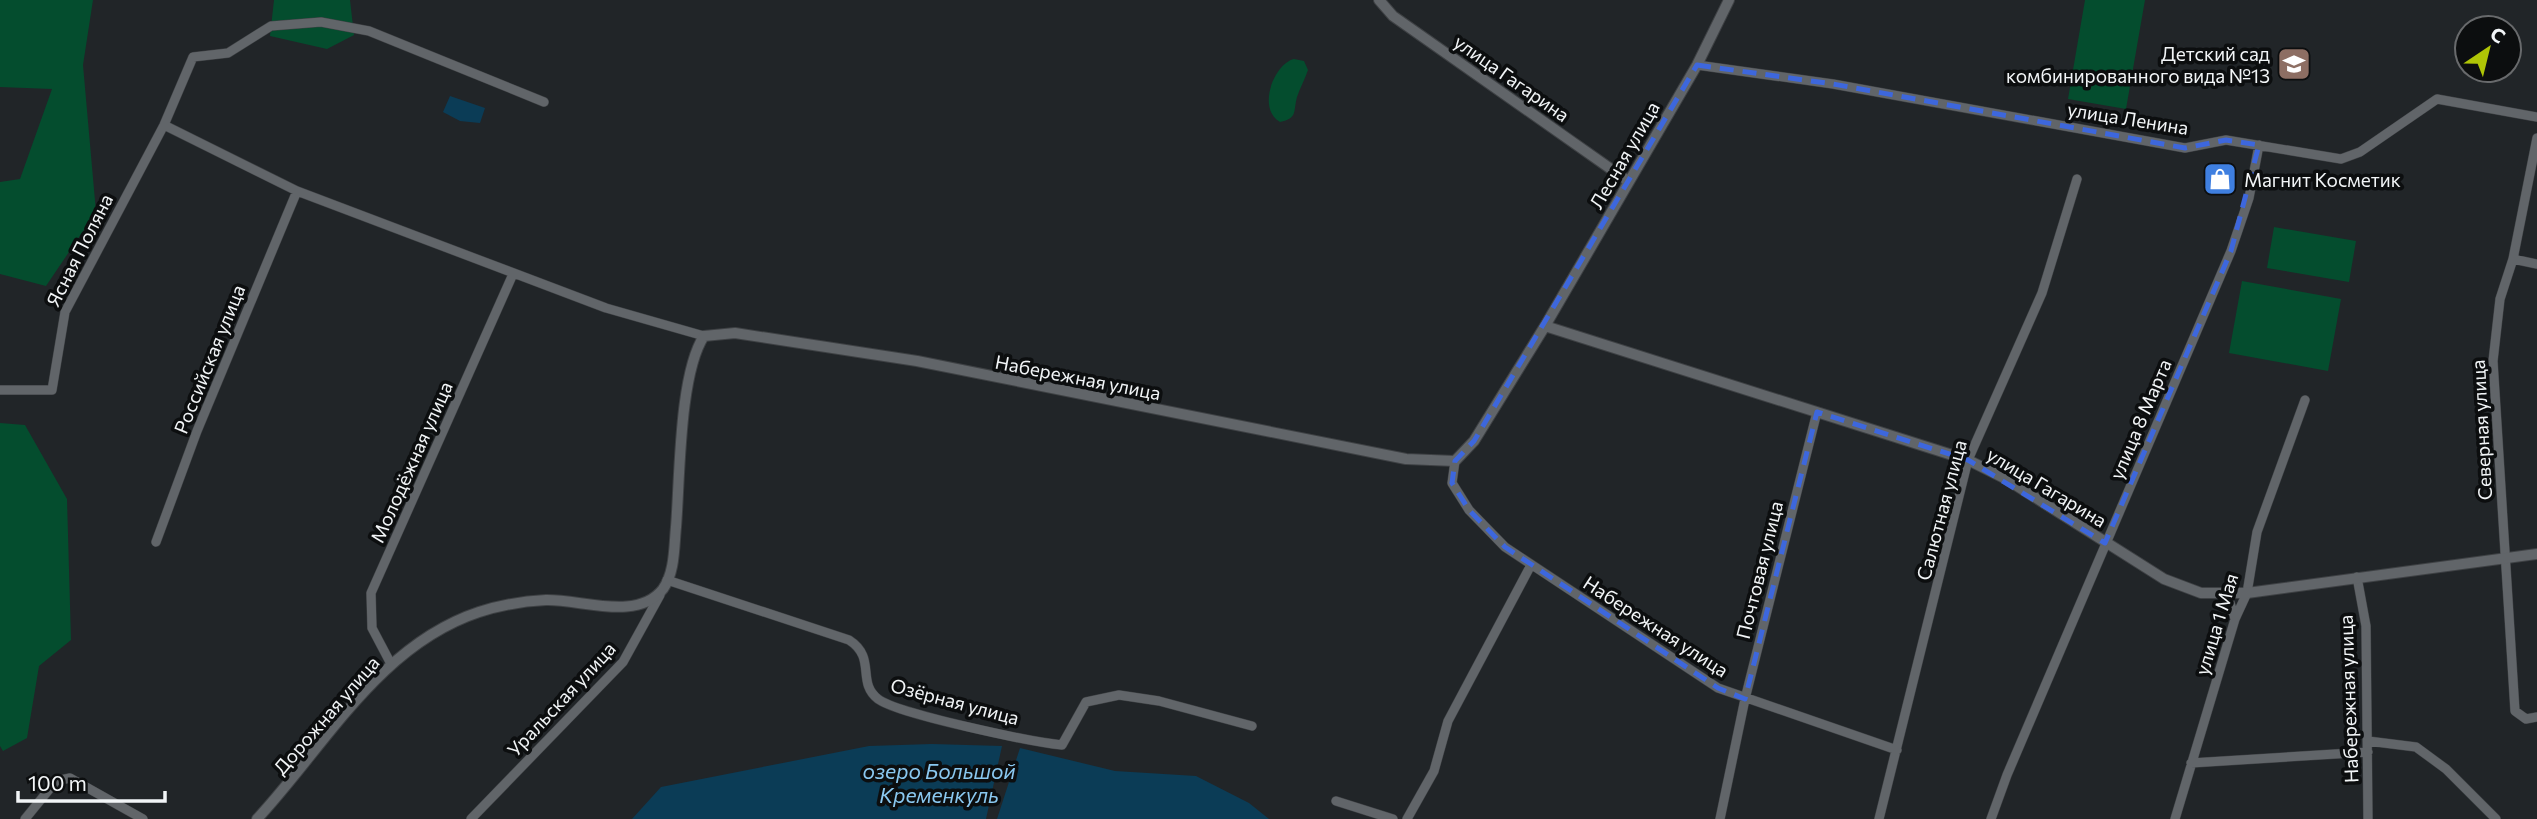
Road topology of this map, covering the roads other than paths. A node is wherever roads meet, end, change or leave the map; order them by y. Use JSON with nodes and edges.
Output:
{"nodes":[{"id":1,"x":1379,"y":0,"type":"edge"},
{"id":2,"x":1729,"y":0,"type":"edge"},
{"id":3,"x":1697,"y":65,"type":"junction"},
{"id":4,"x":544,"y":102,"type":"dead end"},
{"id":5,"x":2537,"y":117,"type":"edge"},
{"id":6,"x":164,"y":125,"type":"junction"},
{"id":7,"x":2537,"y":138,"type":"edge"},
{"id":8,"x":2259,"y":145,"type":"junction"},
{"id":9,"x":2077,"y":179,"type":"dead end"},
{"id":10,"x":1628,"y":181,"type":"junction"},
{"id":11,"x":297,"y":191,"type":"junction"},
{"id":12,"x":2513,"y":259,"type":"junction"},
{"id":13,"x":2537,"y":264,"type":"edge"},
{"id":14,"x":513,"y":274,"type":"junction"},
{"id":15,"x":1545,"y":326,"type":"junction"},
{"id":16,"x":701,"y":340,"type":"junction"},
{"id":17,"x":0,"y":390,"type":"edge"},
{"id":18,"x":2305,"y":400,"type":"dead end"},
{"id":19,"x":1817,"y":412,"type":"junction"},
{"id":20,"x":1968,"y":460,"type":"junction"},
{"id":21,"x":1454,"y":461,"type":"junction"},
{"id":22,"x":156,"y":542,"type":"dead end"},
{"id":23,"x":2105,"y":543,"type":"junction"},
{"id":24,"x":2537,"y":554,"type":"edge"},
{"id":25,"x":2507,"y":557,"type":"junction"},
{"id":26,"x":1531,"y":565,"type":"junction"},
{"id":27,"x":2357,"y":578,"type":"junction"},
{"id":28,"x":665,"y":584,"type":"junction"},
{"id":29,"x":2227,"y":593,"type":"junction"},
{"id":30,"x":2247,"y":593,"type":"junction"},
{"id":31,"x":2235,"y":619,"type":"junction"},
{"id":32,"x":391,"y":664,"type":"junction"},
{"id":33,"x":1745,"y":699,"type":"junction"},
{"id":34,"x":2537,"y":717,"type":"edge"},
{"id":35,"x":1252,"y":726,"type":"dead end"},
{"id":36,"x":2368,"y":741,"type":"junction"},
{"id":37,"x":1897,"y":750,"type":"junction"},
{"id":38,"x":2368,"y":752,"type":"junction"},
{"id":39,"x":2191,"y":763,"type":"junction"},
{"id":40,"x":1336,"y":801,"type":"dead end"},
{"id":41,"x":25,"y":819,"type":"edge"},
{"id":42,"x":143,"y":819,"type":"edge"},
{"id":43,"x":257,"y":819,"type":"edge"},
{"id":44,"x":471,"y":819,"type":"edge"},
{"id":45,"x":1393,"y":819,"type":"edge"},
{"id":46,"x":1408,"y":819,"type":"edge"},
{"id":47,"x":1720,"y":819,"type":"edge"},
{"id":48,"x":1879,"y":819,"type":"edge"},
{"id":49,"x":1991,"y":819,"type":"edge"},
{"id":50,"x":2175,"y":819,"type":"edge"},
{"id":51,"x":2368,"y":819,"type":"edge"},
{"id":52,"x":2496,"y":819,"type":"edge"}],
"edges":[{"from":1,"to":10,"type":"street","name":"улица Гагарина"},
{"from":2,"to":3,"type":"street","name":"Лесная улица"},
{"from":3,"to":8,"type":"street","name":"улица Ленина"},
{"from":3,"to":10,"type":"street","name":"Лесная улица"},
{"from":4,"to":6,"type":"street"},
{"from":5,"to":8,"type":"street","name":"улица Ленина"},
{"from":6,"to":11,"type":"street"},
{"from":6,"to":17,"type":"street","name":"Ясная Поляна"},
{"from":7,"to":12,"type":"street","name":"Северная улица"},
{"from":8,"to":23,"type":"street","name":"улица 8 Марта"},
{"from":9,"to":20,"type":"street","name":"Салютная улица"},
{"from":10,"to":15,"type":"street","name":"Лесная улица"},
{"from":11,"to":14,"type":"street"},
{"from":11,"to":22,"type":"street","name":"Российская улица"},
{"from":12,"to":13,"type":"street"},
{"from":12,"to":25,"type":"street","name":"Северная улица"},
{"from":14,"to":16,"type":"street"},
{"from":14,"to":32,"type":"street","name":"Молодёжная улица"},
{"from":15,"to":19,"type":"street","name":"улица Гагарина"},
{"from":15,"to":21,"type":"street"},
{"from":16,"to":21,"type":"street","name":"Набережная улица"},
{"from":16,"to":28,"type":"street","name":"Уральская улица"},
{"from":18,"to":30,"type":"street","name":"улица 1 Мая"},
{"from":19,"to":20,"type":"street","name":"улица Гагарина"},
{"from":19,"to":33,"type":"street","name":"Почтовая улица"},
{"from":20,"to":23,"type":"street","name":"улица Гагарина"},
{"from":20,"to":37,"type":"street","name":"Салютная улица"},
{"from":21,"to":26,"type":"street","name":"Набережная улица"},
{"from":23,"to":29,"type":"street","name":"улица Гагарина"},
{"from":23,"to":49,"type":"street","name":"улица 8 Марта"},
{"from":24,"to":25,"type":"street","name":"улица Гагарина"},
{"from":25,"to":27,"type":"street","name":"улица Гагарина"},
{"from":25,"to":34,"type":"street","name":"Северная улица"},
{"from":26,"to":33,"type":"street","name":"Набережная улица"},
{"from":26,"to":46,"type":"street"},
{"from":27,"to":30,"type":"street","name":"улица Гагарина"},
{"from":27,"to":36,"type":"street","name":"Набережная улица"},
{"from":28,"to":32,"type":"street","name":"Дорожная улица"},
{"from":28,"to":35,"type":"street","name":"Озёрная улица"},
{"from":28,"to":44,"type":"street","name":"Уральская улица"},
{"from":29,"to":30,"type":"street","name":"улица Гагарина"},
{"from":29,"to":31,"type":"street"},
{"from":30,"to":31,"type":"street","name":"улица 1 Мая"},
{"from":31,"to":39,"type":"street","name":"улица 1 Мая"},
{"from":32,"to":43,"type":"street","name":"Дорожная улица"},
{"from":33,"to":37,"type":"street","name":"Набережная улица"},
{"from":33,"to":47,"type":"street","name":"Почтовая улица"},
{"from":36,"to":38,"type":"street","name":"Набережная улица"},
{"from":36,"to":52,"type":"street"},
{"from":37,"to":48,"type":"street","name":"Салютная улица"},
{"from":38,"to":39,"type":"street"},
{"from":38,"to":51,"type":"street","name":"Набережная улица"},
{"from":39,"to":50,"type":"street","name":"улица 1 Мая"},
{"from":40,"to":45,"type":"street"},
{"from":41,"to":42,"type":"street"}]}
